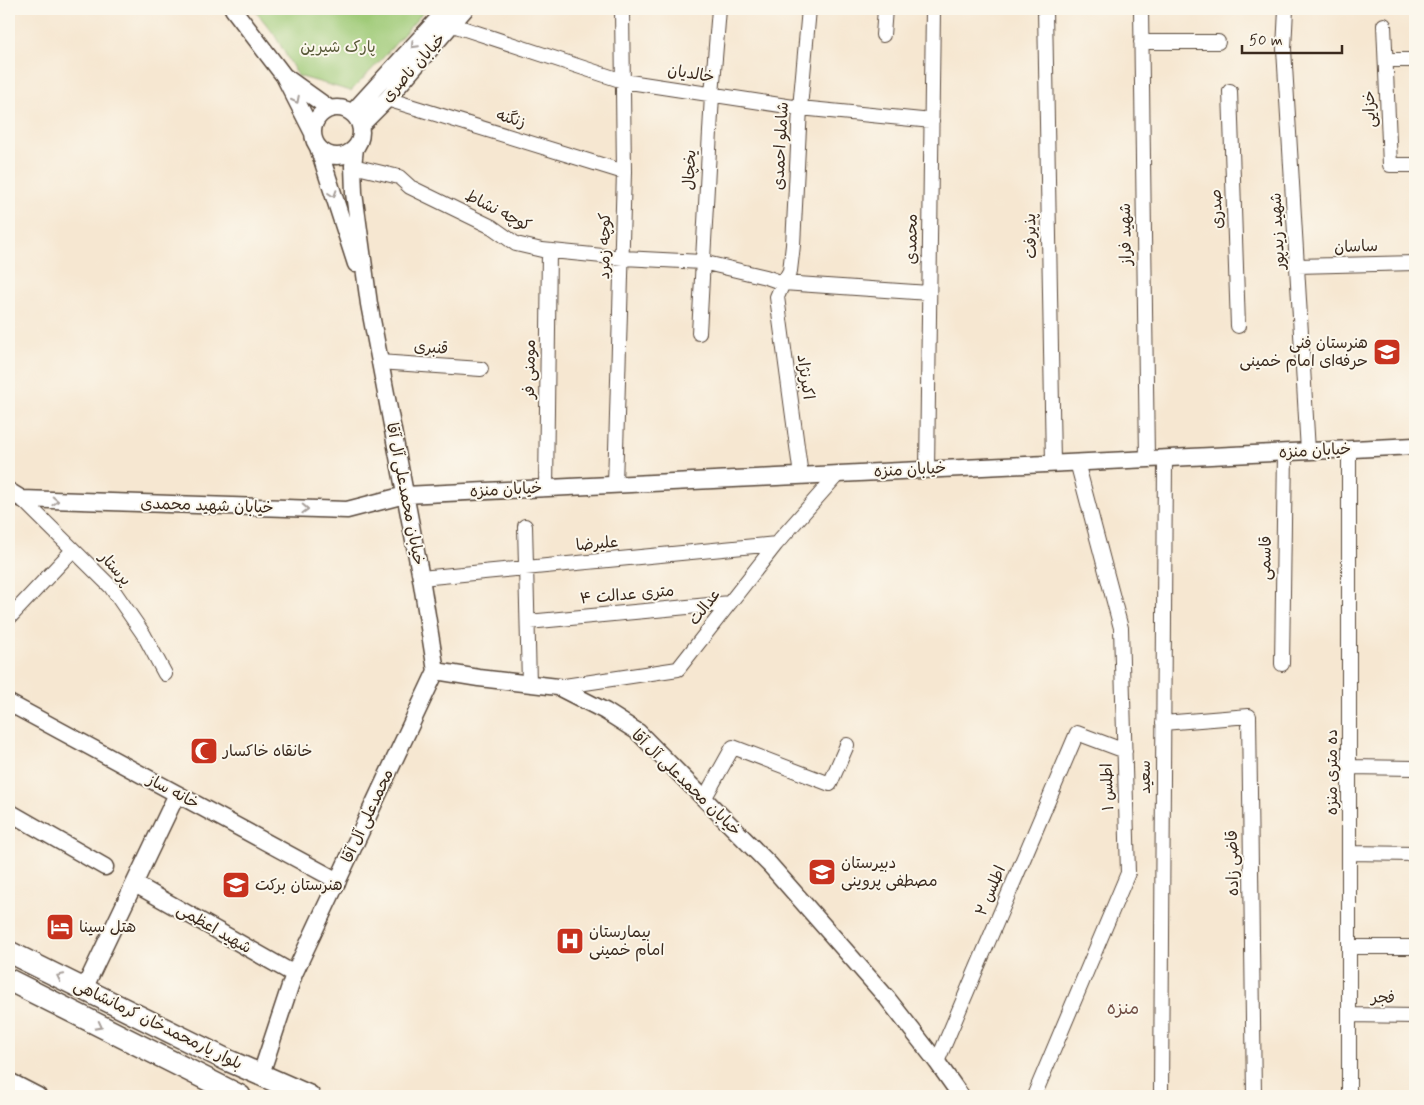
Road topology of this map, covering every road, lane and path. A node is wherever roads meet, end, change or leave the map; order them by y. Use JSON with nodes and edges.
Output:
{"nodes":[{"id":1,"x":233,"y":9,"type":"edge"},
{"id":2,"x":447,"y":9,"type":"edge"},
{"id":3,"x":465,"y":9,"type":"edge"},
{"id":4,"x":622,"y":9,"type":"edge"},
{"id":5,"x":719,"y":9,"type":"edge"},
{"id":6,"x":809,"y":9,"type":"edge"},
{"id":7,"x":885,"y":9,"type":"edge"},
{"id":8,"x":934,"y":9,"type":"edge"},
{"id":9,"x":1045,"y":9,"type":"edge"},
{"id":10,"x":1141,"y":9,"type":"edge"},
{"id":11,"x":1286,"y":9,"type":"edge"},
{"id":12,"x":452,"y":25,"type":"junction"},
{"id":13,"x":1384,"y":25,"type":"dead end"},
{"id":14,"x":883,"y":35,"type":"dead end"},
{"id":15,"x":1141,"y":42,"type":"junction"},
{"id":16,"x":1218,"y":42,"type":"dead end"},
{"id":17,"x":1386,"y":60,"type":"junction"},
{"id":18,"x":1415,"y":60,"type":"edge"},
{"id":19,"x":284,"y":76,"type":"junction"},
{"id":20,"x":623,"y":81,"type":"junction"},
{"id":21,"x":1230,"y":91,"type":"dead end"},
{"id":22,"x":712,"y":95,"type":"junction"},
{"id":23,"x":387,"y":100,"type":"junction"},
{"id":24,"x":800,"y":108,"type":"junction"},
{"id":25,"x":330,"y":109,"type":"junction"},
{"id":26,"x":356,"y":120,"type":"junction"},
{"id":27,"x":932,"y":121,"type":"junction"},
{"id":28,"x":316,"y":140,"type":"junction"},
{"id":29,"x":354,"y":148,"type":"junction"},
{"id":30,"x":1415,"y":165,"type":"edge"},
{"id":31,"x":353,"y":166,"type":"junction"},
{"id":32,"x":624,"y":172,"type":"junction"},
{"id":33,"x":549,"y":251,"type":"junction"},
{"id":34,"x":622,"y":258,"type":"junction"},
{"id":35,"x":702,"y":262,"type":"junction"},
{"id":36,"x":1415,"y":263,"type":"edge"},
{"id":37,"x":1297,"y":266,"type":"junction"},
{"id":38,"x":783,"y":283,"type":"junction"},
{"id":39,"x":929,"y":293,"type":"junction"},
{"id":40,"x":369,"y":304,"type":"junction"},
{"id":41,"x":1238,"y":326,"type":"dead end"},
{"id":42,"x":699,"y":333,"type":"dead end"},
{"id":43,"x":379,"y":362,"type":"junction"},
{"id":44,"x":481,"y":369,"type":"dead end"},
{"id":45,"x":1415,"y":446,"type":"edge"},
{"id":46,"x":1349,"y":449,"type":"junction"},
{"id":47,"x":1308,"y":451,"type":"junction"},
{"id":48,"x":1286,"y":452,"type":"junction"},
{"id":49,"x":1165,"y":458,"type":"junction"},
{"id":50,"x":1147,"y":459,"type":"junction"},
{"id":51,"x":1077,"y":462,"type":"junction"},
{"id":52,"x":1053,"y":463,"type":"junction"},
{"id":53,"x":927,"y":470,"type":"junction"},
{"id":54,"x":838,"y":474,"type":"junction"},
{"id":55,"x":801,"y":476,"type":"junction"},
{"id":56,"x":615,"y":485,"type":"junction"},
{"id":57,"x":546,"y":488,"type":"junction"},
{"id":58,"x":15,"y":495,"type":"edge"},
{"id":59,"x":406,"y":495,"type":"junction"},
{"id":60,"x":526,"y":526,"type":"dead end"},
{"id":61,"x":776,"y":544,"type":"junction"},
{"id":62,"x":73,"y":550,"type":"junction"},
{"id":63,"x":527,"y":568,"type":"junction"},
{"id":64,"x":421,"y":578,"type":"junction"},
{"id":65,"x":730,"y":603,"type":"junction"},
{"id":66,"x":9,"y":618,"type":"edge"},
{"id":67,"x":528,"y":622,"type":"junction"},
{"id":68,"x":1282,"y":664,"type":"dead end"},
{"id":69,"x":436,"y":672,"type":"junction"},
{"id":70,"x":165,"y":674,"type":"dead end"},
{"id":71,"x":529,"y":684,"type":"junction"},
{"id":72,"x":558,"y":687,"type":"junction"},
{"id":73,"x":9,"y":703,"type":"edge"},
{"id":74,"x":1163,"y":723,"type":"junction"},
{"id":75,"x":847,"y":745,"type":"dead end"},
{"id":76,"x":1125,"y":750,"type":"junction"},
{"id":77,"x":1349,"y":767,"type":"junction"},
{"id":78,"x":1415,"y":768,"type":"edge"},
{"id":79,"x":177,"y":794,"type":"junction"},
{"id":80,"x":704,"y":798,"type":"junction"},
{"id":81,"x":9,"y":812,"type":"edge"},
{"id":82,"x":1349,"y":853,"type":"junction"},
{"id":83,"x":1415,"y":854,"type":"edge"},
{"id":84,"x":105,"y":867,"type":"dead end"},
{"id":85,"x":338,"y":881,"type":"junction"},
{"id":86,"x":135,"y":884,"type":"junction"},
{"id":87,"x":1350,"y":947,"type":"junction"},
{"id":88,"x":1415,"y":947,"type":"edge"},
{"id":89,"x":9,"y":952,"type":"edge"},
{"id":90,"x":294,"y":974,"type":"junction"},
{"id":91,"x":9,"y":980,"type":"edge"},
{"id":92,"x":84,"y":990,"type":"junction"},
{"id":93,"x":1350,"y":1015,"type":"junction"},
{"id":94,"x":1415,"y":1016,"type":"edge"},
{"id":95,"x":937,"y":1062,"type":"junction"},
{"id":96,"x":260,"y":1074,"type":"junction"},
{"id":97,"x":9,"y":1081,"type":"edge"},
{"id":98,"x":38,"y":1096,"type":"edge"},
{"id":99,"x":240,"y":1096,"type":"edge"},
{"id":100,"x":309,"y":1096,"type":"edge"},
{"id":101,"x":961,"y":1096,"type":"edge"},
{"id":102,"x":1034,"y":1096,"type":"edge"},
{"id":103,"x":1161,"y":1096,"type":"edge"},
{"id":104,"x":1254,"y":1096,"type":"edge"},
{"id":105,"x":1350,"y":1096,"type":"edge"}],
"edges":[{"from":1,"to":19,"type":"street"},
{"from":2,"to":26,"type":"street","name":"خیابان ناصری","one_way":true},
{"from":3,"to":12,"type":"street","name":"خیابان ناصری"},
{"from":4,"to":20,"type":"street","name":"کوچه زمرد"},
{"from":5,"to":22,"type":"street","name":"یخچال"},
{"from":6,"to":24,"type":"street","name":"شاملو احمدی"},
{"from":7,"to":14,"type":"street"},
{"from":8,"to":27,"type":"street","name":"محمدی"},
{"from":9,"to":52,"type":"street","name":"پذیرفت"},
{"from":10,"to":15,"type":"street","name":"شهید فراز"},
{"from":11,"to":37,"type":"street","name":"شهید زیدپور"},
{"from":12,"to":20,"type":"street","name":"خالدیان"},
{"from":12,"to":23,"type":"street","name":"خیابان ناصری"},
{"from":13,"to":17,"type":"street","name":"خزایی"},
{"from":15,"to":16,"type":"street"},
{"from":15,"to":50,"type":"street","name":"شهید فراز"},
{"from":17,"to":18,"type":"street"},
{"from":17,"to":30,"type":"street","name":"خزایی"},
{"from":19,"to":25,"type":"street"},
{"from":19,"to":28,"type":"street","name":"خیابان محمدعلی آل آقا","one_way":true},
{"from":20,"to":22,"type":"street","name":"خالدیان"},
{"from":20,"to":32,"type":"street","name":"کوچه زمرد"},
{"from":21,"to":41,"type":"street","name":"صدری"},
{"from":22,"to":24,"type":"street","name":"خالدیان"},
{"from":22,"to":35,"type":"street","name":"یخچال"},
{"from":23,"to":26,"type":"street","name":"خیابان ناصری"},
{"from":23,"to":32,"type":"street","name":"زنگنه"},
{"from":24,"to":27,"type":"street","name":"خالدیان"},
{"from":24,"to":38,"type":"street","name":"شاملو احمدی"},
{"from":25,"to":26,"type":"street"},
{"from":25,"to":28,"type":"street"},
{"from":26,"to":29,"type":"street"},
{"from":27,"to":39,"type":"street","name":"محمدی"},
{"from":28,"to":29,"type":"street"},
{"from":28,"to":40,"type":"street","name":"خیابان محمدعلی آل آقا","one_way":true},
{"from":29,"to":31,"type":"street","name":"خیابان محمدعلی آل آقا"},
{"from":31,"to":33,"type":"street","name":"کوچه نشاط"},
{"from":31,"to":40,"type":"street","name":"خیابان محمدعلی آل آقا"},
{"from":32,"to":34,"type":"street","name":"کوچه زمرد"},
{"from":33,"to":34,"type":"street","name":"کوچه نشاط"},
{"from":33,"to":57,"type":"street","name":"مومنی فر"},
{"from":34,"to":35,"type":"street","name":"کوچه نشاط"},
{"from":34,"to":56,"type":"street","name":"کوچه زمرد"},
{"from":35,"to":38,"type":"street","name":"کوچه نشاط"},
{"from":35,"to":42,"type":"street","name":"یخچال"},
{"from":36,"to":37,"type":"street","name":"ساسان"},
{"from":37,"to":47,"type":"street","name":"شهید زیدپور"},
{"from":38,"to":39,"type":"street","name":"کوچه نشاط"},
{"from":38,"to":55,"type":"street","name":"اکبرنژاد"},
{"from":39,"to":53,"type":"street","name":"محمدی"},
{"from":40,"to":43,"type":"street","name":"خیابان محمدعلی آل آقا"},
{"from":43,"to":44,"type":"street","name":"قنبری"},
{"from":43,"to":59,"type":"street","name":"خیابان محمدعلی آل آقا"},
{"from":45,"to":46,"type":"street","name":"خیابان منزه"},
{"from":46,"to":47,"type":"street","name":"خیابان منزه"},
{"from":46,"to":77,"type":"street","name":"ده متری منزه"},
{"from":47,"to":48,"type":"street","name":"خیابان منزه"},
{"from":48,"to":49,"type":"street","name":"خیابان منزه"},
{"from":48,"to":68,"type":"street","name":"قاسمی"},
{"from":49,"to":50,"type":"street","name":"خیابان منزه"},
{"from":49,"to":74,"type":"street","name":"سعید"},
{"from":50,"to":51,"type":"street","name":"خیابان منزه"},
{"from":51,"to":52,"type":"street","name":"خیابان منزه"},
{"from":51,"to":76,"type":"street","name":"اطلس ۱"},
{"from":52,"to":53,"type":"street","name":"خیابان منزه"},
{"from":53,"to":54,"type":"street","name":"خیابان منزه"},
{"from":54,"to":55,"type":"street","name":"خیابان منزه"},
{"from":54,"to":61,"type":"street","name":"عدالت"},
{"from":55,"to":56,"type":"street","name":"خیابان منزه"},
{"from":56,"to":57,"type":"street","name":"خیابان منزه"},
{"from":57,"to":59,"type":"street","name":"خیابان منزه"},
{"from":58,"to":59,"type":"street","name":"خیابان شهید محمدی","one_way":true},
{"from":58,"to":62,"type":"street","name":"پرستار"},
{"from":59,"to":64,"type":"street","name":"خیابان محمدعلی آل آقا"},
{"from":60,"to":63,"type":"street"},
{"from":61,"to":63,"type":"street","name":"علیرضا"},
{"from":61,"to":65,"type":"street","name":"عدالت"},
{"from":62,"to":66,"type":"street"},
{"from":62,"to":70,"type":"street","name":"پرستار"},
{"from":63,"to":64,"type":"street","name":"علیرضا"},
{"from":63,"to":67,"type":"street"},
{"from":64,"to":69,"type":"street","name":"خیابان محمدعلی آل آقا"},
{"from":65,"to":67,"type":"street","name":"۴ متری عدالت"},
{"from":65,"to":72,"type":"street","name":"عدالت"},
{"from":67,"to":71,"type":"street"},
{"from":69,"to":71,"type":"street","name":"خیابان محمدعلی آل آقا"},
{"from":69,"to":85,"type":"street","name":"محمدعلی آل آقا"},
{"from":71,"to":72,"type":"street","name":"خیابان محمدعلی آل آقا"},
{"from":72,"to":80,"type":"street","name":"خیابان محمدعلی آل آقا"},
{"from":73,"to":79,"type":"street","name":"خانه ساز"},
{"from":74,"to":103,"type":"street","name":"سعید"},
{"from":74,"to":104,"type":"street","name":"قاضی زاده"},
{"from":75,"to":80,"type":"street"},
{"from":76,"to":95,"type":"street","name":"اطلس ۲"},
{"from":76,"to":102,"type":"street","name":"اطلس ۱"},
{"from":77,"to":78,"type":"street"},
{"from":77,"to":82,"type":"street","name":"ده متری منزه"},
{"from":79,"to":85,"type":"street","name":"خانه ساز"},
{"from":79,"to":86,"type":"street"},
{"from":80,"to":95,"type":"street","name":"خیابان محمدعلی آل آقا"},
{"from":81,"to":84,"type":"street"},
{"from":82,"to":83,"type":"street"},
{"from":82,"to":87,"type":"street","name":"ده متری منزه"},
{"from":85,"to":90,"type":"street","name":"محمدعلی آل آقا"},
{"from":86,"to":90,"type":"street","name":"شهید اعظمی"},
{"from":86,"to":92,"type":"street"},
{"from":87,"to":88,"type":"street"},
{"from":87,"to":93,"type":"street","name":"ده متری منزه"},
{"from":92,"to":89,"type":"main road","name":"بلوار یارمحمدخان کرمانشاهی","one_way":true},
{"from":90,"to":96,"type":"street","name":"محمدعلی آل آقا"},
{"from":91,"to":99,"type":"main road","name":"بلوار یارمحمدخان کرمانشاهی","one_way":true},
{"from":92,"to":96,"type":"main road","name":"بلوار یارمحمدخان کرمانشاهی"},
{"from":93,"to":94,"type":"street","name":"فجر"},
{"from":93,"to":105,"type":"street","name":"ده متری منزه"},
{"from":95,"to":101,"type":"street","name":"خیابان محمدعلی آل آقا"},
{"from":96,"to":100,"type":"main road","name":"بلوار یارمحمدخان کرمانشاهی"},
{"from":97,"to":98,"type":"street"}]}
